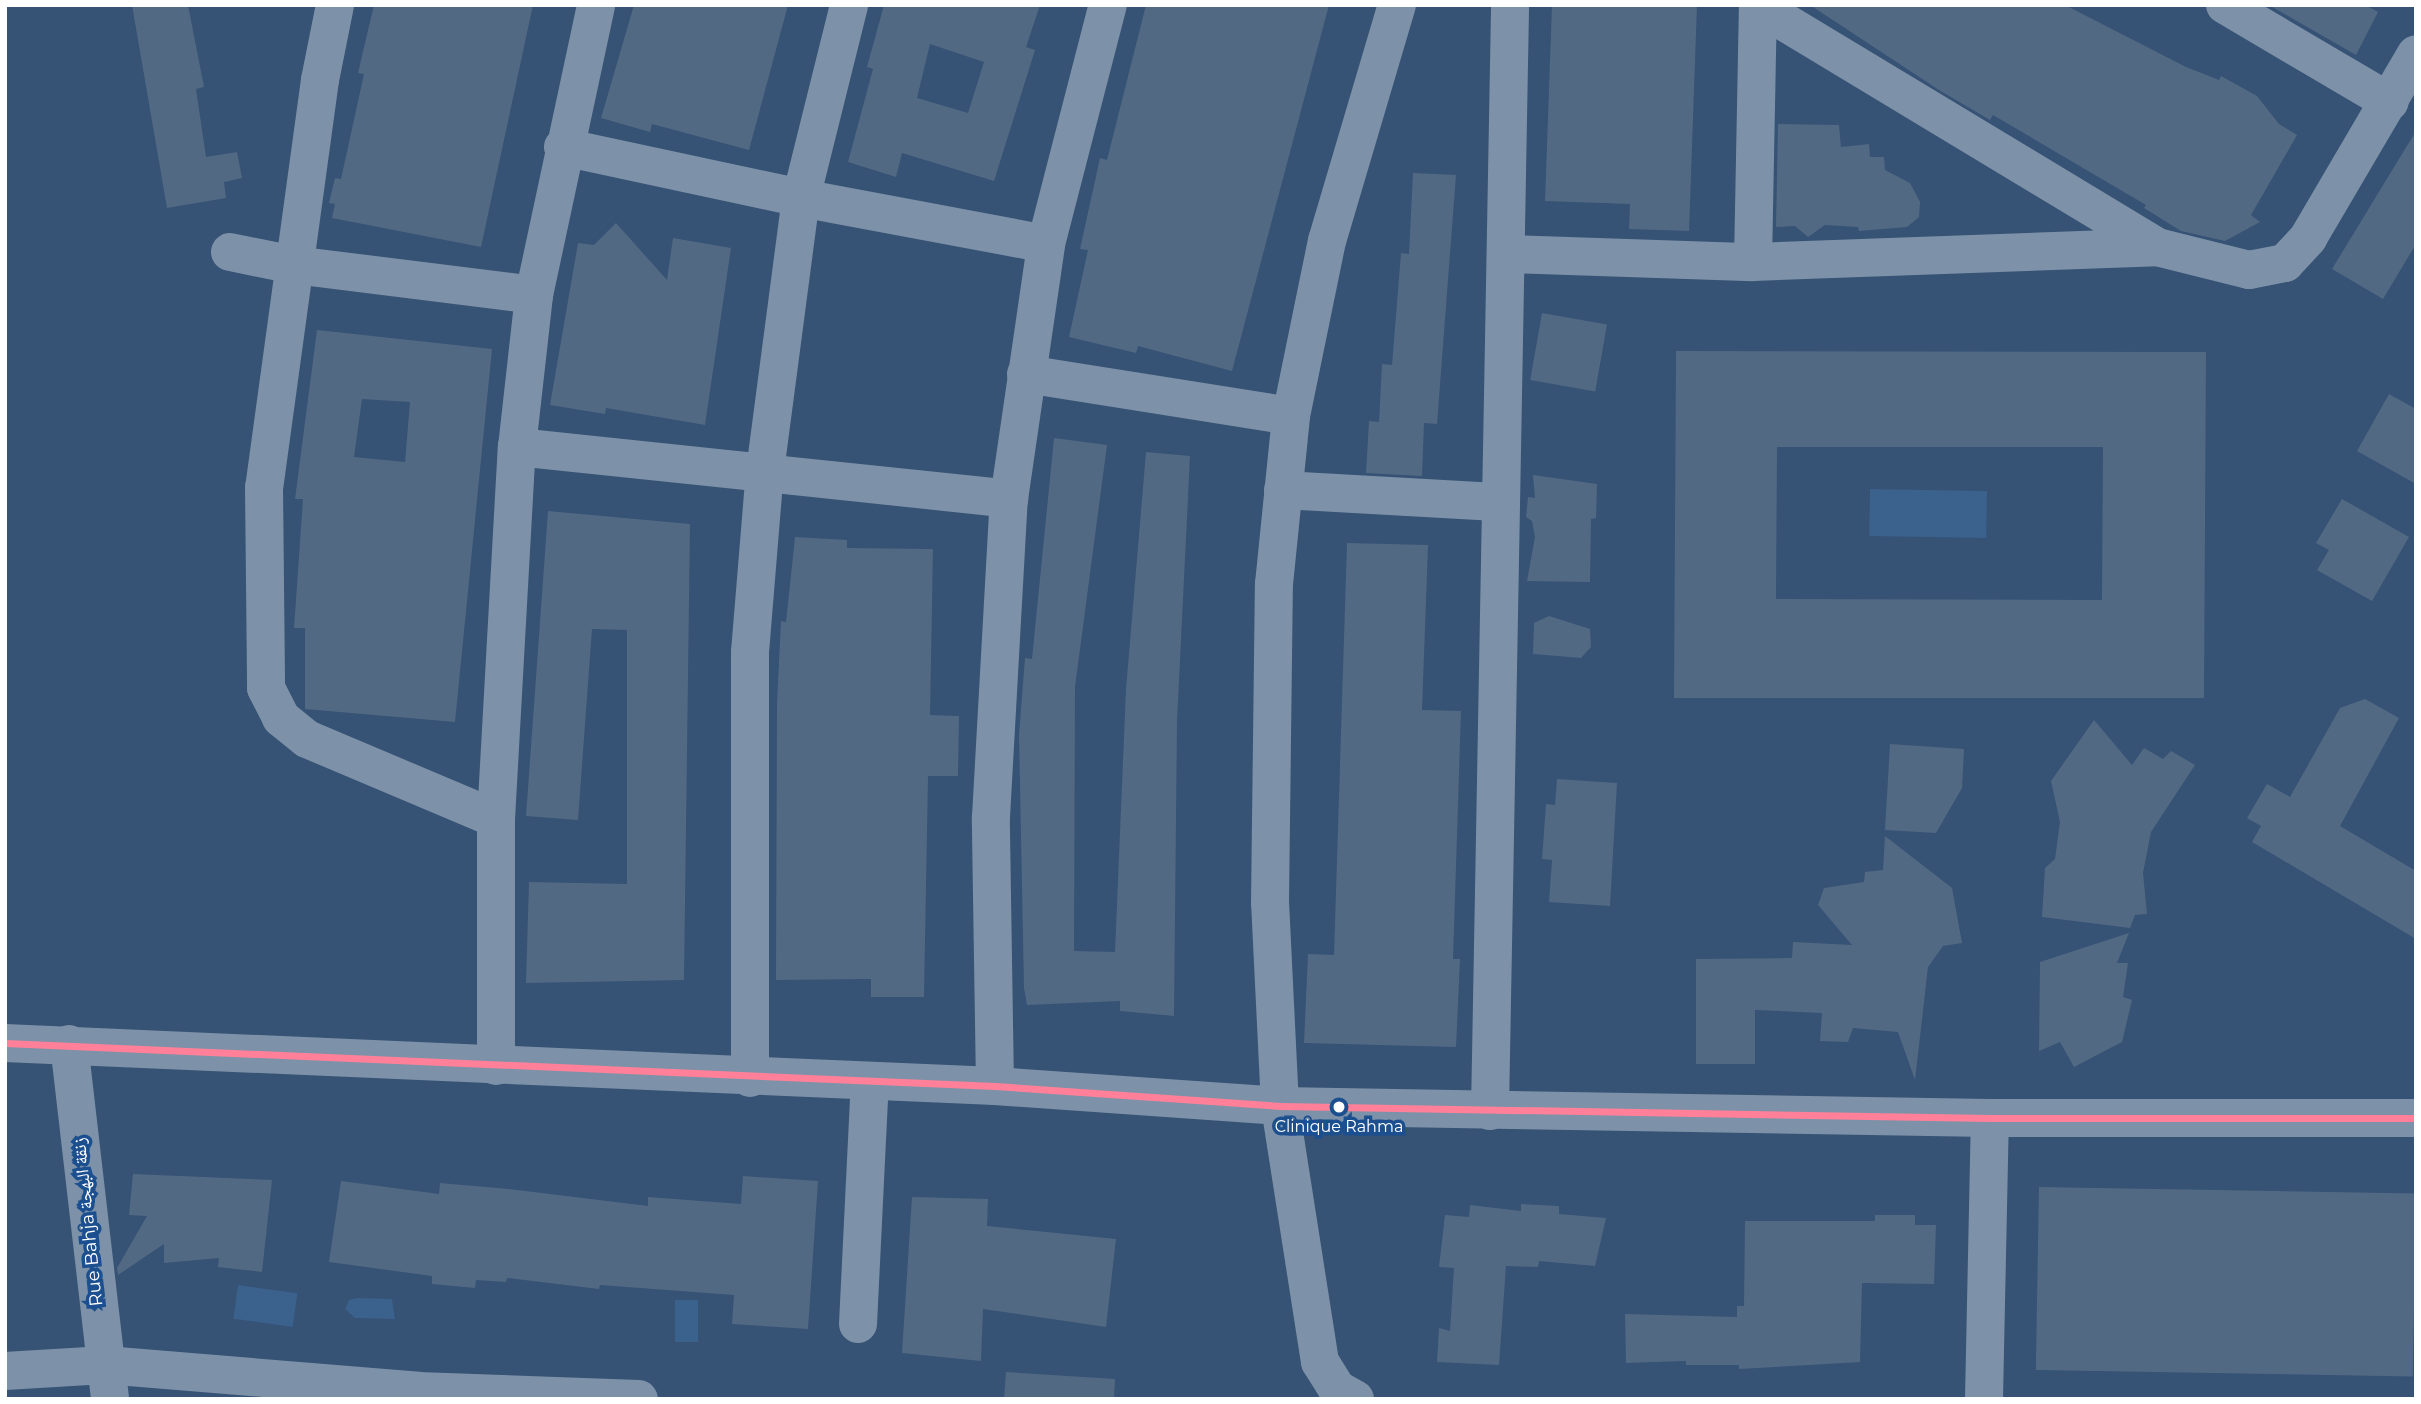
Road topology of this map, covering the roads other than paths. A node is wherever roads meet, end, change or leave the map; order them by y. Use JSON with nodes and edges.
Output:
{"nodes":[{"id":1,"x":335,"y":5,"type":"edge"},
{"id":2,"x":596,"y":5,"type":"edge"},
{"id":3,"x":849,"y":5,"type":"edge"},
{"id":4,"x":1108,"y":5,"type":"edge"},
{"id":5,"x":1397,"y":5,"type":"edge"},
{"id":6,"x":1510,"y":5,"type":"edge"},
{"id":7,"x":2225,"y":5,"type":"edge"},
{"id":8,"x":1758,"y":6,"type":"edge"},
{"id":9,"x":2416,"y":54,"type":"edge"},
{"id":10,"x":2390,"y":102,"type":"junction"},
{"id":11,"x":563,"y":147,"type":"junction"},
{"id":12,"x":801,"y":198,"type":"junction"},
{"id":13,"x":1045,"y":244,"type":"junction"},
{"id":14,"x":2157,"y":247,"type":"junction"},
{"id":15,"x":230,"y":252,"type":"dead end"},
{"id":16,"x":1506,"y":254,"type":"junction"},
{"id":17,"x":1753,"y":262,"type":"junction"},
{"id":18,"x":295,"y":265,"type":"junction"},
{"id":19,"x":534,"y":295,"type":"junction"},
{"id":20,"x":1026,"y":374,"type":"junction"},
{"id":21,"x":1291,"y":416,"type":"junction"},
{"id":22,"x":517,"y":447,"type":"junction"},
{"id":23,"x":765,"y":471,"type":"junction"},
{"id":24,"x":1283,"y":490,"type":"junction"},
{"id":25,"x":1009,"y":499,"type":"junction"},
{"id":26,"x":1501,"y":502,"type":"junction"},
{"id":27,"x":496,"y":819,"type":"junction"},
{"id":28,"x":5,"y":1043,"type":"edge"},
{"id":29,"x":69,"y":1044,"type":"junction"},
{"id":30,"x":496,"y":1066,"type":"junction"},
{"id":31,"x":750,"y":1078,"type":"junction"},
{"id":32,"x":870,"y":1082,"type":"junction"},
{"id":33,"x":995,"y":1086,"type":"junction"},
{"id":34,"x":1280,"y":1106,"type":"junction"},
{"id":35,"x":1490,"y":1111,"type":"junction"},
{"id":36,"x":1990,"y":1118,"type":"junction"},
{"id":37,"x":2416,"y":1118,"type":"edge"},
{"id":38,"x":858,"y":1324,"type":"dead end"},
{"id":39,"x":5,"y":1371,"type":"edge"},
{"id":40,"x":107,"y":1382,"type":"edge"},
{"id":41,"x":419,"y":1395,"type":"edge"},
{"id":42,"x":639,"y":1399,"type":"edge"},
{"id":43,"x":1355,"y":1399,"type":"edge"},
{"id":44,"x":1984,"y":1399,"type":"edge"}],
"edges":[{"from":1,"to":18,"type":"street"},
{"from":2,"to":11,"type":"street"},
{"from":3,"to":12,"type":"street"},
{"from":4,"to":13,"type":"street"},
{"from":5,"to":21,"type":"street"},
{"from":6,"to":16,"type":"street"},
{"from":7,"to":10,"type":"street"},
{"from":8,"to":14,"type":"street"},
{"from":8,"to":17,"type":"street"},
{"from":9,"to":10,"type":"street"},
{"from":10,"to":14,"type":"street"},
{"from":11,"to":12,"type":"street"},
{"from":11,"to":19,"type":"street"},
{"from":12,"to":13,"type":"street"},
{"from":12,"to":23,"type":"street"},
{"from":13,"to":20,"type":"street"},
{"from":14,"to":17,"type":"street"},
{"from":15,"to":18,"type":"street"},
{"from":16,"to":17,"type":"street"},
{"from":16,"to":26,"type":"street"},
{"from":18,"to":19,"type":"street"},
{"from":18,"to":27,"type":"street"},
{"from":19,"to":22,"type":"street"},
{"from":20,"to":21,"type":"street"},
{"from":20,"to":25,"type":"street"},
{"from":21,"to":24,"type":"street"},
{"from":22,"to":23,"type":"street"},
{"from":22,"to":27,"type":"street"},
{"from":23,"to":25,"type":"street"},
{"from":23,"to":31,"type":"street"},
{"from":24,"to":26,"type":"street"},
{"from":24,"to":34,"type":"street"},
{"from":25,"to":33,"type":"street"},
{"from":26,"to":35,"type":"street"},
{"from":27,"to":30,"type":"street"},
{"from":28,"to":29,"type":"street"},
{"from":29,"to":30,"type":"street"},
{"from":29,"to":40,"type":"street","name":"Rue Bahja زنقة البهجة"},
{"from":30,"to":31,"type":"street"},
{"from":31,"to":32,"type":"street"},
{"from":32,"to":33,"type":"street"},
{"from":32,"to":38,"type":"street"},
{"from":33,"to":34,"type":"street"},
{"from":34,"to":35,"type":"street"},
{"from":34,"to":43,"type":"street"},
{"from":35,"to":36,"type":"street"},
{"from":36,"to":37,"type":"street"},
{"from":36,"to":44,"type":"street"},
{"from":39,"to":40,"type":"street"},
{"from":40,"to":41,"type":"street"},
{"from":41,"to":42,"type":"street"}]}
